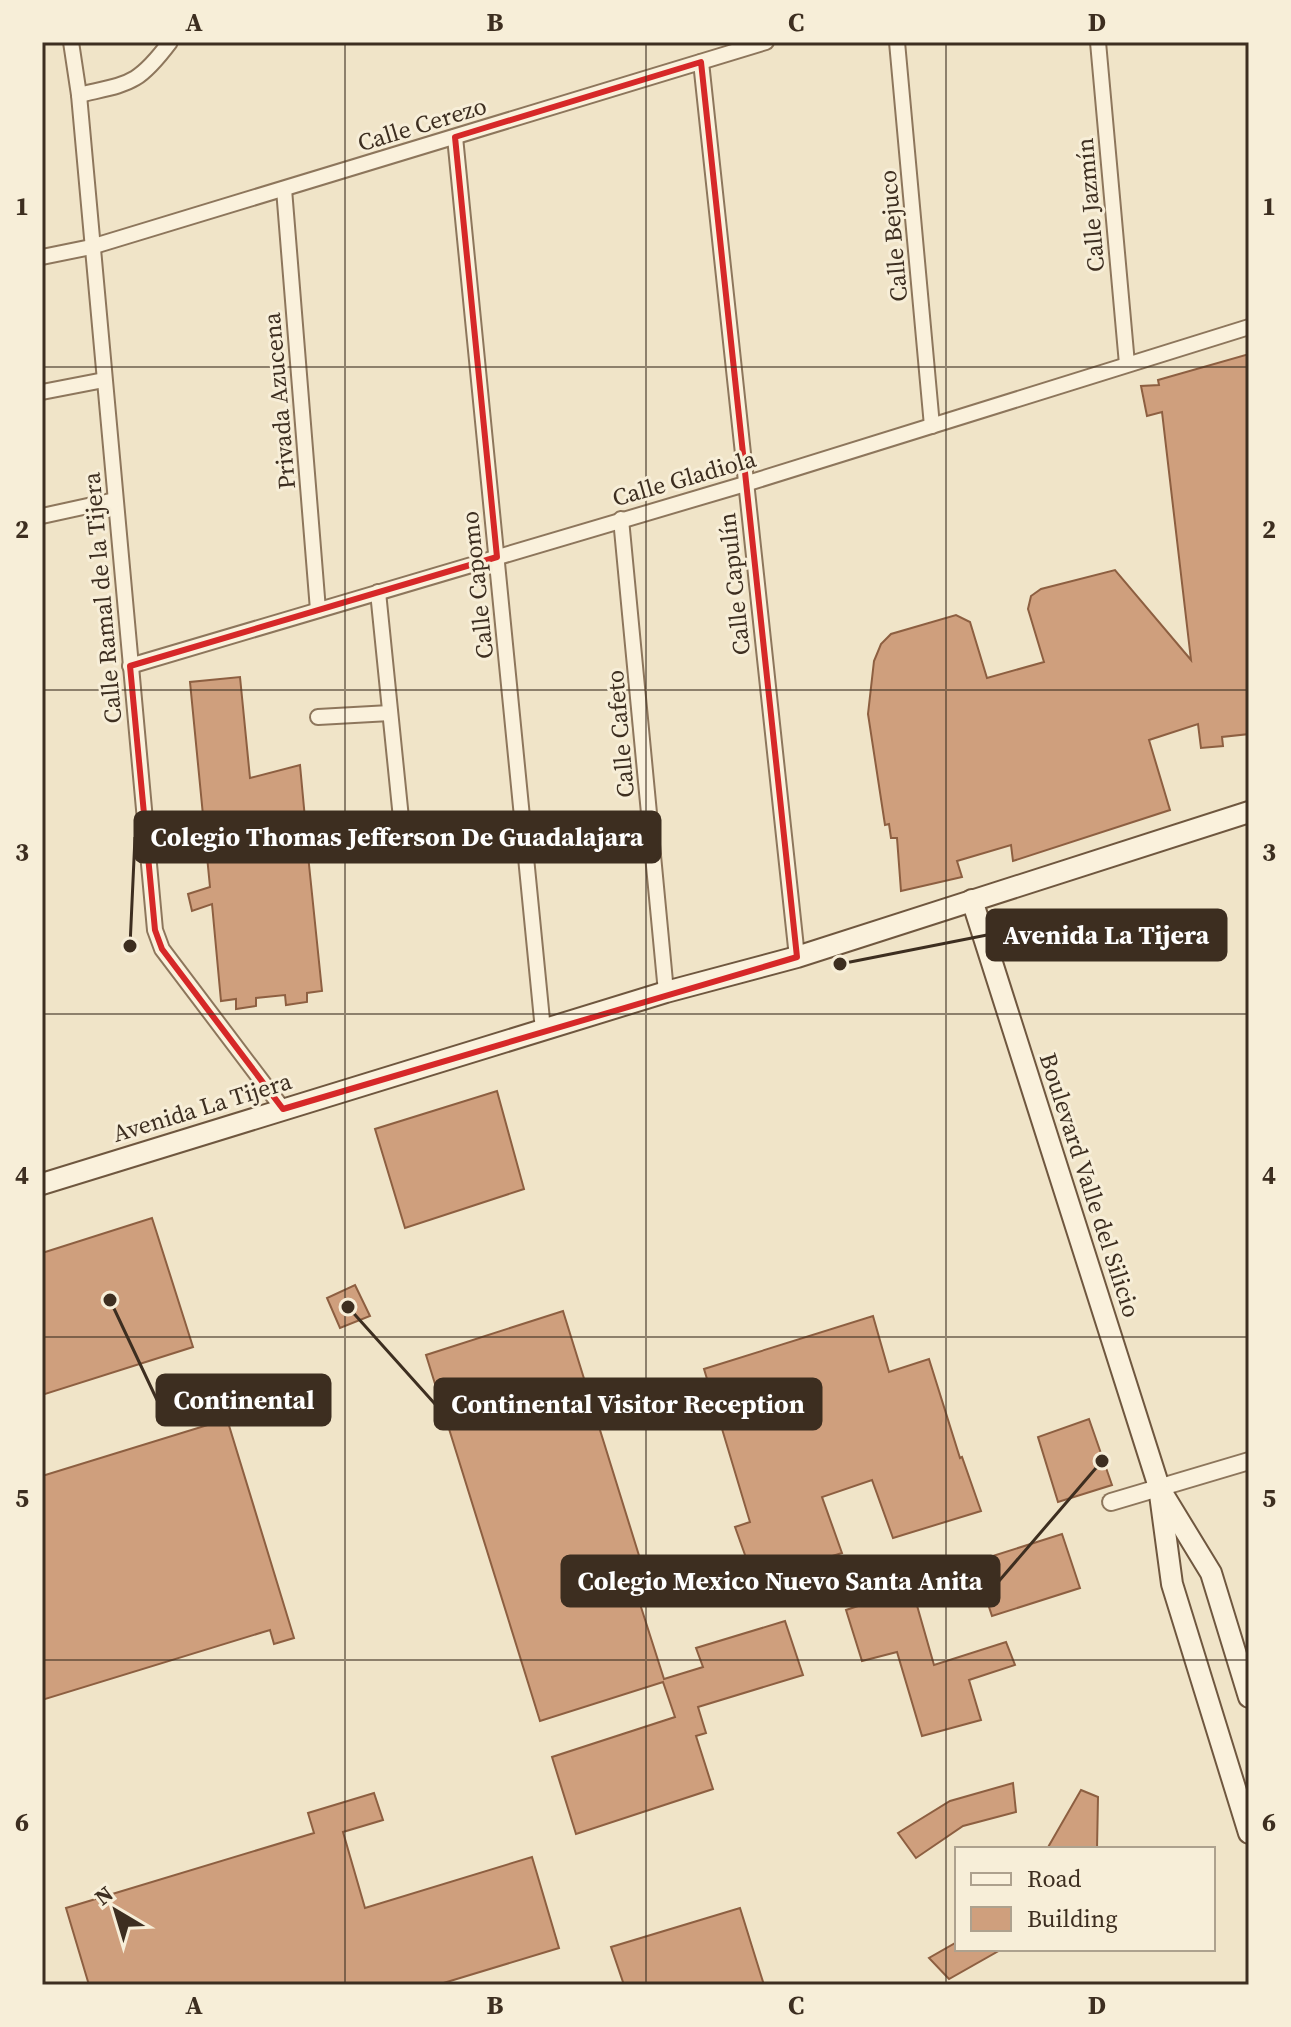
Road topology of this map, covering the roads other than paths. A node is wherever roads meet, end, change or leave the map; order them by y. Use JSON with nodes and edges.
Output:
{"nodes":[{"id":1,"x":71,"y":42,"type":"edge"},
{"id":2,"x":170,"y":42,"type":"edge"},
{"id":3,"x":766,"y":42,"type":"edge"},
{"id":4,"x":897,"y":42,"type":"edge"},
{"id":5,"x":1098,"y":42,"type":"edge"},
{"id":6,"x":701,"y":62,"type":"junction"},
{"id":7,"x":79,"y":95,"type":"junction"},
{"id":8,"x":455,"y":137,"type":"junction"},
{"id":9,"x":284,"y":189,"type":"junction"},
{"id":10,"x":91,"y":247,"type":"junction"},
{"id":11,"x":42,"y":257,"type":"edge"},
{"id":12,"x":1249,"y":327,"type":"edge"},
{"id":13,"x":1127,"y":364,"type":"junction"},
{"id":14,"x":104,"y":380,"type":"junction"},
{"id":15,"x":42,"y":392,"type":"edge"},
{"id":16,"x":932,"y":426,"type":"junction"},
{"id":17,"x":745,"y":484,"type":"junction"},
{"id":18,"x":115,"y":500,"type":"junction"},
{"id":19,"x":42,"y":516,"type":"edge"},
{"id":20,"x":621,"y":519,"type":"junction"},
{"id":21,"x":497,"y":557,"type":"junction"},
{"id":22,"x":378,"y":592,"type":"junction"},
{"id":23,"x":318,"y":610,"type":"junction"},
{"id":24,"x":130,"y":666,"type":"junction"},
{"id":25,"x":390,"y":713,"type":"junction"},
{"id":26,"x":318,"y":717,"type":"dead end"},
{"id":27,"x":1249,"y":812,"type":"edge"},
{"id":28,"x":522,"y":825,"type":"junction"},
{"id":29,"x":403,"y":838,"type":"junction"},
{"id":30,"x":314,"y":847,"type":"dead end"},
{"id":31,"x":972,"y":900,"type":"junction"},
{"id":32,"x":797,"y":957,"type":"junction"},
{"id":33,"x":666,"y":992,"type":"junction"},
{"id":34,"x":543,"y":1030,"type":"junction"},
{"id":35,"x":283,"y":1109,"type":"junction"},
{"id":36,"x":42,"y":1184,"type":"edge"},
{"id":37,"x":1249,"y":1461,"type":"edge"},
{"id":38,"x":1159,"y":1487,"type":"junction"},
{"id":39,"x":1111,"y":1502,"type":"dead end"},
{"id":40,"x":1249,"y":1697,"type":"edge"},
{"id":41,"x":1249,"y":1833,"type":"edge"}],
"edges":[{"from":1,"to":7,"type":"street","name":"Calle Ramal de la Tijera"},
{"from":2,"to":7,"type":"street"},
{"from":3,"to":6,"type":"street","name":"Calle Cerezo"},
{"from":4,"to":16,"type":"street","name":"Calle Bejuco"},
{"from":5,"to":13,"type":"street","name":"Calle Jazmín"},
{"from":6,"to":8,"type":"street","name":"Calle Cerezo"},
{"from":6,"to":17,"type":"street","name":"Calle Capulín"},
{"from":7,"to":10,"type":"street","name":"Calle Ramal de la Tijera"},
{"from":8,"to":9,"type":"street","name":"Calle Cerezo"},
{"from":8,"to":21,"type":"street","name":"Calle Capomo"},
{"from":9,"to":10,"type":"street","name":"Calle Cerezo"},
{"from":9,"to":23,"type":"street","name":"Privada Azucena"},
{"from":10,"to":11,"type":"street","name":"Calle Cerezo"},
{"from":10,"to":14,"type":"street","name":"Calle Ramal de la Tijera"},
{"from":12,"to":13,"type":"street","name":"Calle Gladiola"},
{"from":13,"to":16,"type":"street","name":"Calle Gladiola"},
{"from":14,"to":15,"type":"street"},
{"from":14,"to":18,"type":"street","name":"Calle Ramal de la Tijera"},
{"from":16,"to":17,"type":"street","name":"Calle Gladiola"},
{"from":17,"to":20,"type":"street","name":"Calle Gladiola"},
{"from":17,"to":32,"type":"street","name":"Calle Capulín"},
{"from":18,"to":19,"type":"street"},
{"from":18,"to":24,"type":"street","name":"Calle Ramal de la Tijera"},
{"from":20,"to":21,"type":"street","name":"Calle Gladiola"},
{"from":20,"to":33,"type":"street","name":"Calle Cafeto"},
{"from":21,"to":22,"type":"street","name":"Calle Gladiola"},
{"from":21,"to":28,"type":"street","name":"Calle Capomo"},
{"from":22,"to":23,"type":"street","name":"Calle Gladiola"},
{"from":22,"to":25,"type":"street"},
{"from":23,"to":24,"type":"street","name":"Calle Gladiola"},
{"from":24,"to":35,"type":"street","name":"Calle Ramal de la Tijera"},
{"from":25,"to":26,"type":"street"},
{"from":25,"to":29,"type":"street"},
{"from":27,"to":31,"type":"main road","name":"Avenida La Tijera"},
{"from":28,"to":29,"type":"street"},
{"from":28,"to":34,"type":"street","name":"Calle Capomo"},
{"from":29,"to":30,"type":"street"},
{"from":31,"to":32,"type":"main road","name":"Avenida La Tijera"},
{"from":31,"to":38,"type":"main road","name":"Boulevard Valle del Silicio"},
{"from":32,"to":33,"type":"main road","name":"Avenida La Tijera"},
{"from":33,"to":34,"type":"main road","name":"Avenida La Tijera"},
{"from":34,"to":35,"type":"main road","name":"Avenida La Tijera"},
{"from":35,"to":36,"type":"main road","name":"Avenida La Tijera"},
{"from":37,"to":38,"type":"street"},
{"from":38,"to":39,"type":"street"},
{"from":38,"to":40,"type":"main road","name":"Boulevard Valle del Silicio"},
{"from":38,"to":41,"type":"main road","name":"Boulevard Valle del Silicio"}]}
